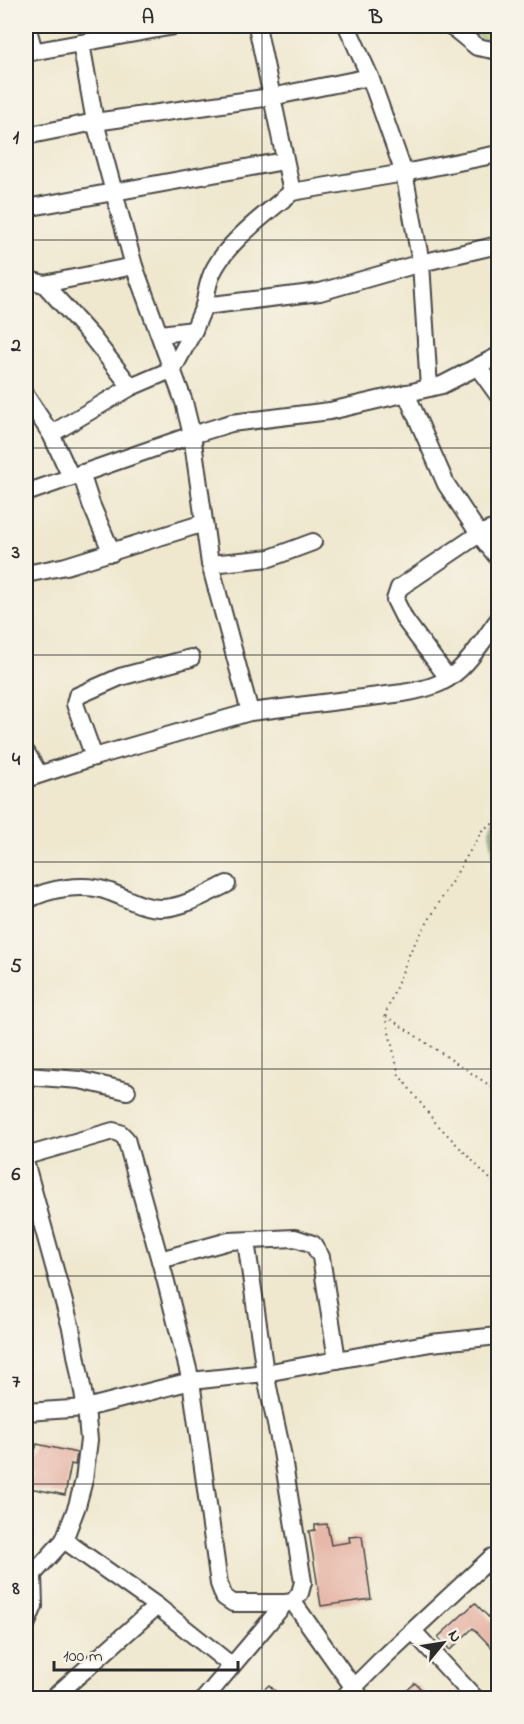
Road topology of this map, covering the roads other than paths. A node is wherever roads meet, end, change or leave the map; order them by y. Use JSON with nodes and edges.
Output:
{"nodes":[{"id":1,"x":27,"y":26,"type":"edge"},
{"id":2,"x":174,"y":26,"type":"edge"},
{"id":3,"x":257,"y":26,"type":"edge"},
{"id":4,"x":347,"y":26,"type":"edge"},
{"id":5,"x":452,"y":26,"type":"edge"},
{"id":6,"x":81,"y":44,"type":"junction"},
{"id":7,"x":498,"y":51,"type":"edge"},
{"id":8,"x":30,"y":52,"type":"edge"},
{"id":9,"x":370,"y":77,"type":"junction"},
{"id":10,"x":271,"y":97,"type":"junction"},
{"id":11,"x":95,"y":122,"type":"junction"},
{"id":12,"x":26,"y":136,"type":"edge"},
{"id":13,"x":498,"y":154,"type":"edge"},
{"id":14,"x":284,"y":161,"type":"junction"},
{"id":15,"x":404,"y":173,"type":"junction"},
{"id":16,"x":113,"y":192,"type":"junction"},
{"id":17,"x":292,"y":192,"type":"junction"},
{"id":18,"x":26,"y":208,"type":"edge"},
{"id":19,"x":498,"y":245,"type":"edge"},
{"id":20,"x":421,"y":263,"type":"junction"},
{"id":21,"x":134,"y":266,"type":"junction"},
{"id":22,"x":26,"y":279,"type":"edge"},
{"id":23,"x":44,"y":284,"type":"junction"},
{"id":24,"x":204,"y":306,"type":"junction"},
{"id":25,"x":194,"y":330,"type":"junction"},
{"id":26,"x":160,"y":334,"type":"junction"},
{"id":27,"x":498,"y":356,"type":"edge"},
{"id":28,"x":478,"y":366,"type":"junction"},
{"id":29,"x":173,"y":369,"type":"junction"},
{"id":30,"x":131,"y":387,"type":"junction"},
{"id":31,"x":429,"y":388,"type":"junction"},
{"id":32,"x":406,"y":393,"type":"junction"},
{"id":33,"x":498,"y":395,"type":"edge"},
{"id":34,"x":26,"y":396,"type":"edge"},
{"id":35,"x":51,"y":434,"type":"junction"},
{"id":36,"x":192,"y":435,"type":"junction"},
{"id":37,"x":76,"y":475,"type":"junction"},
{"id":38,"x":26,"y":493,"type":"edge"},
{"id":39,"x":204,"y":523,"type":"junction"},
{"id":40,"x":498,"y":527,"type":"edge"},
{"id":41,"x":479,"y":534,"type":"junction"},
{"id":42,"x":313,"y":542,"type":"dead end"},
{"id":43,"x":112,"y":553,"type":"junction"},
{"id":44,"x":498,"y":558,"type":"edge"},
{"id":45,"x":210,"y":564,"type":"junction"},
{"id":46,"x":26,"y":574,"type":"edge"},
{"id":47,"x":498,"y":620,"type":"edge"},
{"id":48,"x":191,"y":658,"type":"dead end"},
{"id":49,"x":448,"y":678,"type":"junction"},
{"id":50,"x":250,"y":712,"type":"junction"},
{"id":51,"x":26,"y":752,"type":"edge"},
{"id":52,"x":94,"y":757,"type":"junction"},
{"id":53,"x":32,"y":776,"type":"edge"},
{"id":54,"x":227,"y":884,"type":"dead end"},
{"id":55,"x":26,"y":901,"type":"edge"},
{"id":56,"x":26,"y":1076,"type":"edge"},
{"id":57,"x":126,"y":1091,"type":"dead end"},
{"id":58,"x":26,"y":1156,"type":"edge"},
{"id":59,"x":26,"y":1165,"type":"edge"},
{"id":60,"x":246,"y":1241,"type":"junction"},
{"id":61,"x":160,"y":1260,"type":"junction"},
{"id":62,"x":498,"y":1336,"type":"edge"},
{"id":63,"x":337,"y":1360,"type":"junction"},
{"id":64,"x":265,"y":1373,"type":"junction"},
{"id":65,"x":191,"y":1381,"type":"junction"},
{"id":66,"x":86,"y":1408,"type":"junction"},
{"id":67,"x":26,"y":1412,"type":"edge"},
{"id":68,"x":64,"y":1540,"type":"junction"},
{"id":69,"x":496,"y":1558,"type":"edge"},
{"id":70,"x":29,"y":1579,"type":"edge"},
{"id":71,"x":289,"y":1603,"type":"junction"},
{"id":72,"x":157,"y":1606,"type":"junction"},
{"id":73,"x":26,"y":1625,"type":"edge"},
{"id":74,"x":413,"y":1631,"type":"junction"},
{"id":75,"x":231,"y":1665,"type":"junction"},
{"id":76,"x":352,"y":1695,"type":"edge"},
{"id":77,"x":53,"y":1698,"type":"edge"},
{"id":78,"x":205,"y":1698,"type":"edge"},
{"id":79,"x":475,"y":1698,"type":"edge"}],
"edges":[{"from":1,"to":8,"type":"street"},
{"from":2,"to":6,"type":"street"},
{"from":3,"to":10,"type":"street"},
{"from":4,"to":9,"type":"street"},
{"from":5,"to":7,"type":"street"},
{"from":6,"to":8,"type":"street"},
{"from":6,"to":11,"type":"street"},
{"from":9,"to":10,"type":"street"},
{"from":9,"to":15,"type":"street"},
{"from":10,"to":11,"type":"street"},
{"from":10,"to":14,"type":"street"},
{"from":11,"to":12,"type":"street"},
{"from":11,"to":16,"type":"street"},
{"from":13,"to":15,"type":"street"},
{"from":14,"to":16,"type":"street"},
{"from":14,"to":17,"type":"street"},
{"from":15,"to":17,"type":"street"},
{"from":15,"to":20,"type":"street"},
{"from":16,"to":18,"type":"street"},
{"from":16,"to":21,"type":"street"},
{"from":17,"to":24,"type":"street"},
{"from":19,"to":20,"type":"street"},
{"from":20,"to":24,"type":"street"},
{"from":20,"to":31,"type":"street"},
{"from":21,"to":23,"type":"street"},
{"from":21,"to":26,"type":"street"},
{"from":22,"to":23,"type":"street"},
{"from":23,"to":30,"type":"street"},
{"from":24,"to":25,"type":"street"},
{"from":25,"to":26,"type":"street"},
{"from":25,"to":29,"type":"street"},
{"from":26,"to":29,"type":"street"},
{"from":27,"to":28,"type":"street"},
{"from":28,"to":31,"type":"street"},
{"from":28,"to":33,"type":"street"},
{"from":29,"to":30,"type":"street"},
{"from":29,"to":36,"type":"street"},
{"from":30,"to":35,"type":"street"},
{"from":31,"to":32,"type":"street"},
{"from":32,"to":36,"type":"street"},
{"from":32,"to":41,"type":"street"},
{"from":34,"to":35,"type":"street"},
{"from":35,"to":37,"type":"street"},
{"from":36,"to":37,"type":"street"},
{"from":36,"to":39,"type":"street"},
{"from":37,"to":38,"type":"street"},
{"from":37,"to":43,"type":"street"},
{"from":39,"to":43,"type":"street"},
{"from":39,"to":45,"type":"street"},
{"from":40,"to":41,"type":"street"},
{"from":41,"to":44,"type":"street"},
{"from":41,"to":49,"type":"street"},
{"from":42,"to":45,"type":"street"},
{"from":43,"to":46,"type":"street"},
{"from":45,"to":50,"type":"street"},
{"from":47,"to":49,"type":"street"},
{"from":48,"to":52,"type":"street"},
{"from":49,"to":50,"type":"street"},
{"from":50,"to":52,"type":"street"},
{"from":51,"to":53,"type":"street"},
{"from":52,"to":53,"type":"street"},
{"from":54,"to":55,"type":"street"},
{"from":56,"to":57,"type":"street"},
{"from":58,"to":61,"type":"street"},
{"from":59,"to":66,"type":"street"},
{"from":60,"to":61,"type":"street"},
{"from":60,"to":63,"type":"street"},
{"from":60,"to":64,"type":"street"},
{"from":61,"to":65,"type":"street"},
{"from":62,"to":63,"type":"street"},
{"from":63,"to":64,"type":"street"},
{"from":64,"to":65,"type":"street"},
{"from":64,"to":71,"type":"street"},
{"from":65,"to":66,"type":"street"},
{"from":65,"to":71,"type":"street"},
{"from":66,"to":67,"type":"street"},
{"from":66,"to":68,"type":"street"},
{"from":68,"to":70,"type":"street"},
{"from":68,"to":72,"type":"street"},
{"from":69,"to":74,"type":"street"},
{"from":70,"to":73,"type":"street"},
{"from":71,"to":75,"type":"street"},
{"from":71,"to":76,"type":"street"},
{"from":72,"to":75,"type":"street"},
{"from":72,"to":77,"type":"street"},
{"from":74,"to":76,"type":"street"},
{"from":74,"to":79,"type":"street"},
{"from":75,"to":78,"type":"street"}]}
